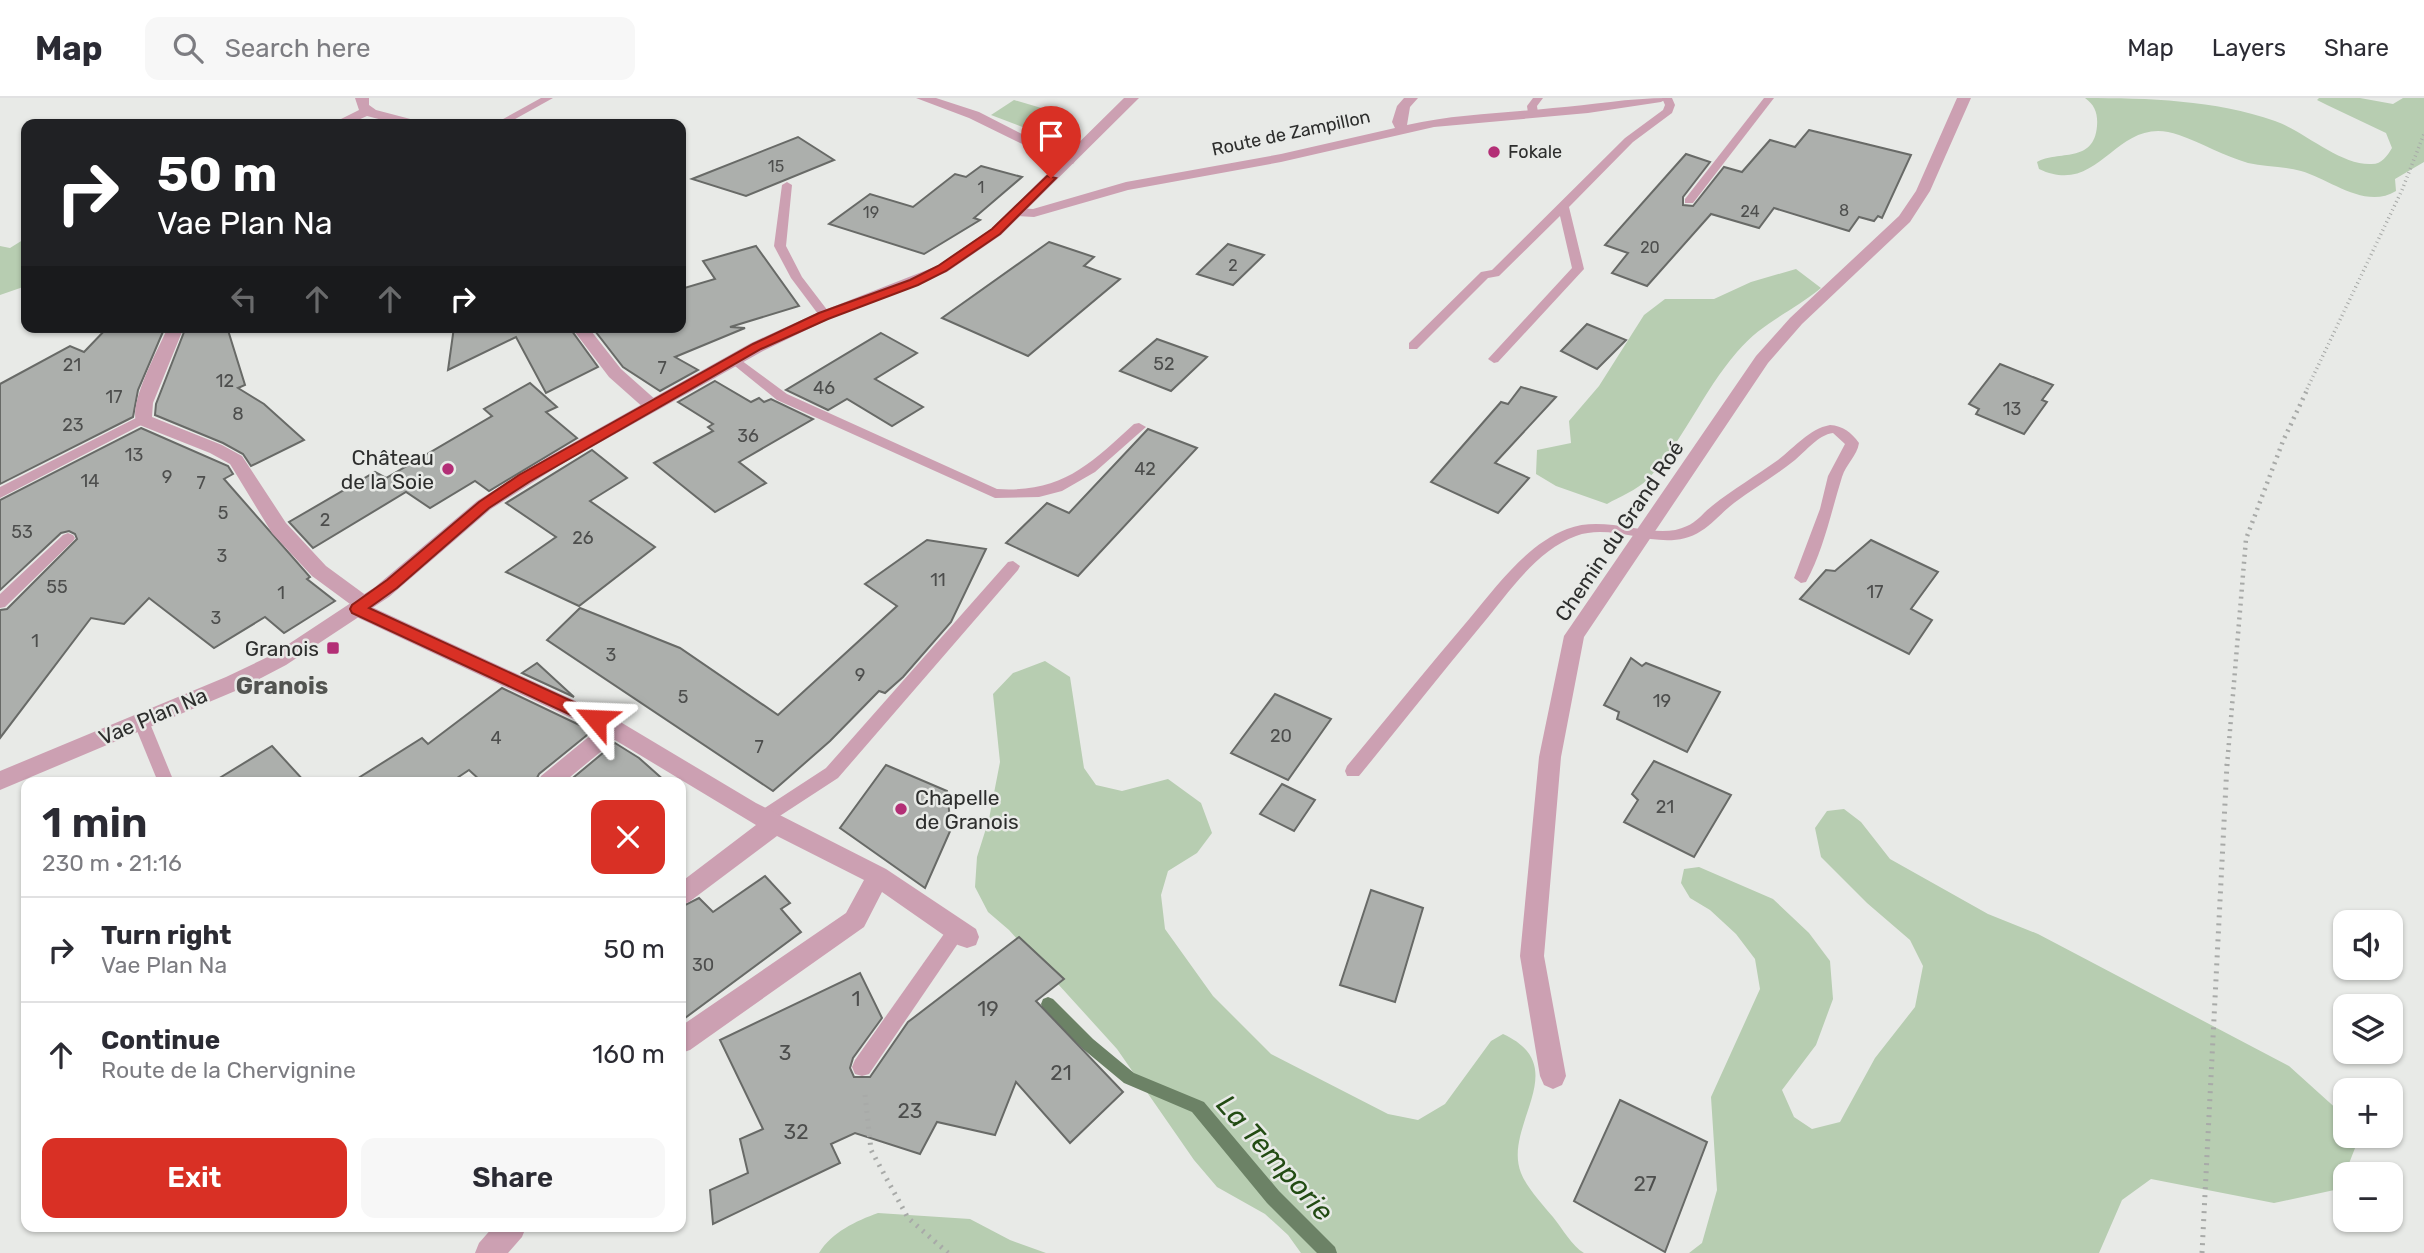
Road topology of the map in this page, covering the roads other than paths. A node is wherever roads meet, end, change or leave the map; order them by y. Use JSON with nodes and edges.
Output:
{"nodes":[{"id":1,"x":362,"y":98,"type":"edge"},
{"id":2,"x":548,"y":98,"type":"edge"},
{"id":3,"x":923,"y":98,"type":"edge"},
{"id":4,"x":1132,"y":98,"type":"edge"},
{"id":5,"x":1411,"y":98,"type":"edge"},
{"id":6,"x":1538,"y":98,"type":"edge"},
{"id":7,"x":1661,"y":98,"type":"edge"},
{"id":8,"x":1667,"y":98,"type":"edge"},
{"id":9,"x":1769,"y":98,"type":"edge"},
{"id":10,"x":1964,"y":98,"type":"edge"},
{"id":11,"x":368,"y":111,"type":"junction"},
{"id":12,"x":1533,"y":113,"type":"junction"},
{"id":13,"x":350,"y":119,"type":"edge"},
{"id":14,"x":395,"y":119,"type":"edge"},
{"id":15,"x":508,"y":119,"type":"edge"},
{"id":16,"x":1402,"y":129,"type":"junction"},
{"id":17,"x":1068,"y":161,"type":"junction"},
{"id":18,"x":788,"y":185,"type":"dead end"},
{"id":19,"x":1689,"y":201,"type":"dead end"},
{"id":20,"x":1563,"y":206,"type":"junction"},
{"id":21,"x":1017,"y":212,"type":"junction"},
{"id":22,"x":825,"y":315,"type":"junction"},
{"id":23,"x":173,"y":333,"type":"edge"},
{"id":24,"x":584,"y":333,"type":"edge"},
{"id":25,"x":1413,"y":346,"type":"dead end"},
{"id":26,"x":734,"y":359,"type":"junction"},
{"id":27,"x":1494,"y":359,"type":"dead end"},
{"id":28,"x":651,"y":405,"type":"junction"},
{"id":29,"x":142,"y":419,"type":"junction"},
{"id":30,"x":1139,"y":427,"type":"dead end"},
{"id":31,"x":0,"y":493,"type":"edge"},
{"id":32,"x":1646,"y":532,"type":"junction"},
{"id":33,"x":68,"y":538,"type":"dead end"},
{"id":34,"x":1013,"y":566,"type":"dead end"},
{"id":35,"x":1801,"y":578,"type":"dead end"},
{"id":36,"x":0,"y":603,"type":"edge"},
{"id":37,"x":361,"y":607,"type":"junction"},
{"id":38,"x":141,"y":721,"type":"junction"},
{"id":39,"x":614,"y":729,"type":"junction"},
{"id":40,"x":1353,"y":771,"type":"dead end"},
{"id":41,"x":164,"y":777,"type":"edge"},
{"id":42,"x":555,"y":777,"type":"edge"},
{"id":43,"x":0,"y":781,"type":"edge"},
{"id":44,"x":769,"y":821,"type":"junction"},
{"id":45,"x":878,"y":876,"type":"junction"},
{"id":46,"x":686,"y":891,"type":"edge"},
{"id":47,"x":962,"y":934,"type":"joint"},
{"id":48,"x":686,"y":1038,"type":"edge"},
{"id":49,"x":862,"y":1067,"type":"road end"},
{"id":50,"x":1553,"y":1076,"type":"dead end"},
{"id":51,"x":508,"y":1232,"type":"edge"},
{"id":52,"x":489,"y":1253,"type":"edge"}],
"edges":[{"from":1,"to":11,"type":"street"},
{"from":2,"to":15,"type":"lane"},
{"from":3,"to":17,"type":"street"},
{"from":4,"to":17,"type":"street","name":"Vae Plan Na"},
{"from":5,"to":16,"type":"street"},
{"from":6,"to":12,"type":"lane"},
{"from":7,"to":12,"type":"street","name":"Route de Zampillon"},
{"from":8,"to":20,"type":"lane"},
{"from":9,"to":19,"type":"lane"},
{"from":10,"to":32,"type":"street","name":"Chemin du Grand Roé"},
{"from":11,"to":13,"type":"street"},
{"from":11,"to":14,"type":"street"},
{"from":12,"to":16,"type":"street","name":"Route de Zampillon"},
{"from":16,"to":21,"type":"street","name":"Route de Zampillon"},
{"from":17,"to":21,"type":"street","name":"Vae Plan Na"},
{"from":18,"to":22,"type":"lane"},
{"from":20,"to":25,"type":"lane"},
{"from":20,"to":27,"type":"lane"},
{"from":21,"to":22,"type":"street","name":"Vae Plan Na"},
{"from":22,"to":26,"type":"street","name":"Vae Plan Na"},
{"from":23,"to":29,"type":"street"},
{"from":24,"to":28,"type":"street"},
{"from":26,"to":28,"type":"street","name":"Vae Plan Na"},
{"from":26,"to":30,"type":"lane"},
{"from":28,"to":37,"type":"street","name":"Vae Plan Na"},
{"from":29,"to":31,"type":"lane"},
{"from":29,"to":37,"type":"street"},
{"from":32,"to":35,"type":"lane"},
{"from":32,"to":40,"type":"lane"},
{"from":32,"to":50,"type":"street","name":"Chemin du Grand Roé"},
{"from":33,"to":36,"type":"lane"},
{"from":34,"to":44,"type":"lane"},
{"from":37,"to":38,"type":"street","name":"Vae Plan Na"},
{"from":37,"to":39,"type":"street"},
{"from":38,"to":41,"type":"lane"},
{"from":38,"to":43,"type":"street","name":"Vae Plan Na"},
{"from":39,"to":42,"type":"street"},
{"from":39,"to":44,"type":"street"},
{"from":44,"to":45,"type":"street"},
{"from":44,"to":46,"type":"street"},
{"from":45,"to":47,"type":"street"},
{"from":45,"to":48,"type":"street"},
{"from":47,"to":49,"type":"lane"},
{"from":51,"to":52,"type":"street"}]}
